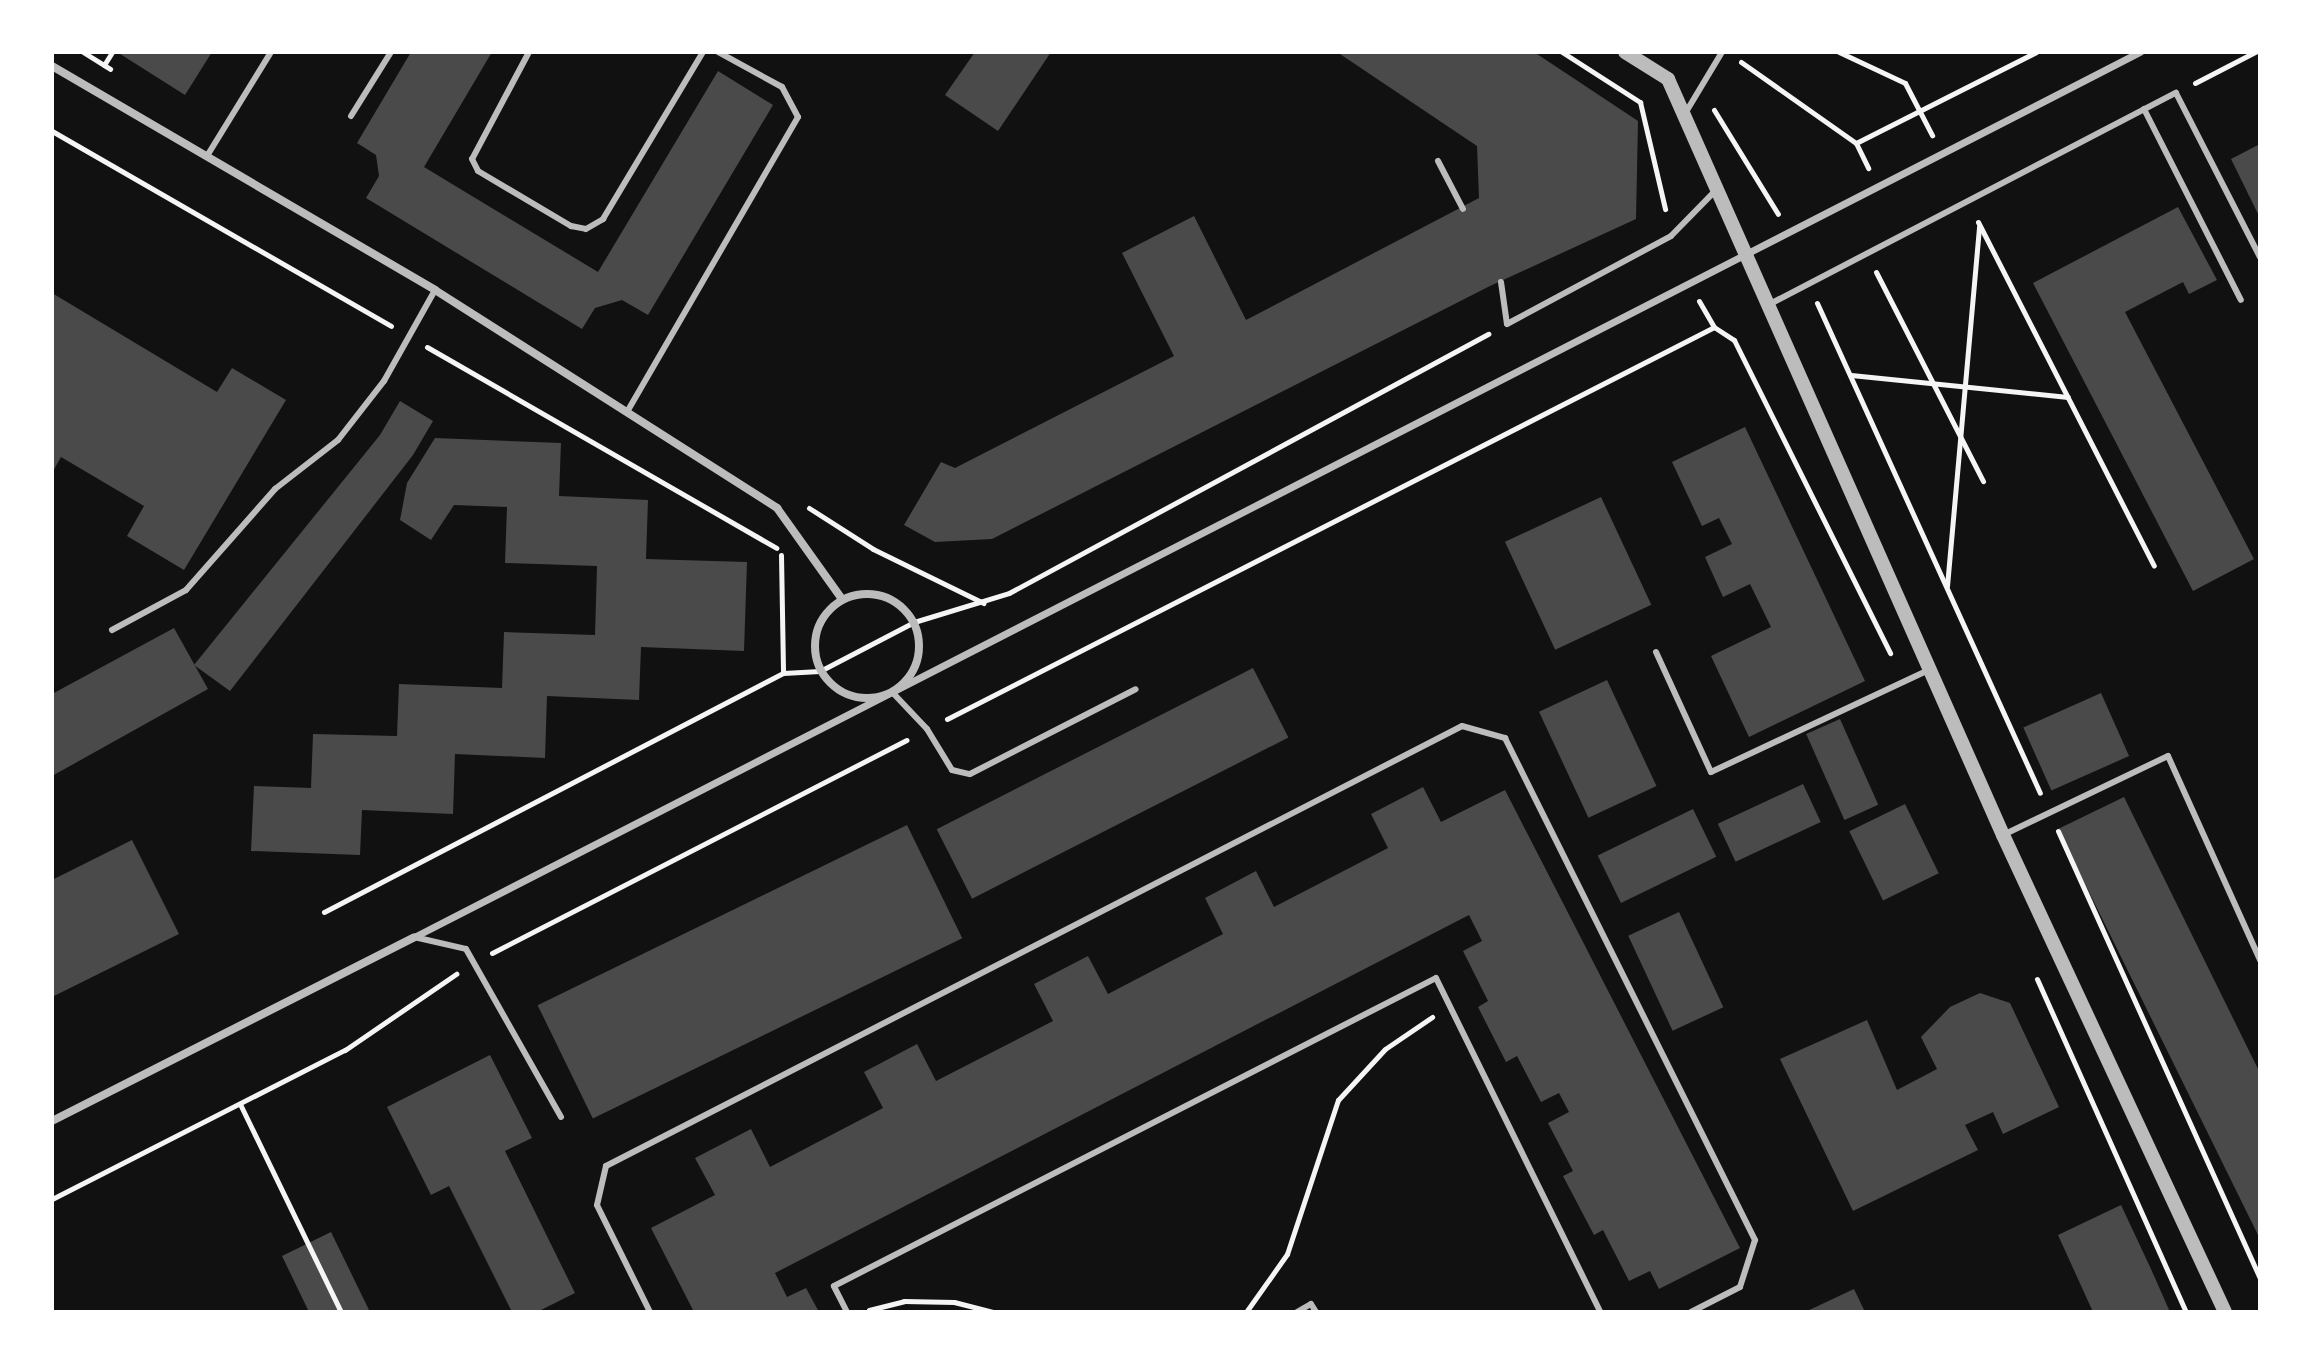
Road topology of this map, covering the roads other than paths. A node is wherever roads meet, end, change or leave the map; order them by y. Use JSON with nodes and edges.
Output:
{"nodes":[{"id":1,"x":271,"y":52,"type":"edge"},
{"id":2,"x":391,"y":52,"type":"edge"},
{"id":3,"x":529,"y":52,"type":"edge"},
{"id":4,"x":703,"y":52,"type":"edge"},
{"id":5,"x":718,"y":52,"type":"edge"},
{"id":6,"x":1625,"y":52,"type":"edge"},
{"id":7,"x":1725,"y":52,"type":"edge"},
{"id":8,"x":2140,"y":52,"type":"edge"},
{"id":9,"x":52,"y":66,"type":"edge"},
{"id":10,"x":2144,"y":109,"type":"junction"},
{"id":11,"x":1684,"y":115,"type":"junction"},
{"id":12,"x":351,"y":116,"type":"dead end"},
{"id":13,"x":207,"y":156,"type":"junction"},
{"id":14,"x":1438,"y":161,"type":"dead end"},
{"id":15,"x":1717,"y":189,"type":"junction"},
{"id":16,"x":1463,"y":209,"type":"dead end"},
{"id":17,"x":1746,"y":255,"type":"junction"},
{"id":18,"x":2260,"y":257,"type":"edge"},
{"id":19,"x":1501,"y":282,"type":"dead end"},
{"id":20,"x":435,"y":290,"type":"junction"},
{"id":21,"x":2241,"y":300,"type":"dead end"},
{"id":22,"x":1768,"y":305,"type":"junction"},
{"id":23,"x":627,"y":412,"type":"junction"},
{"id":24,"x":842,"y":599,"type":"junction"},
{"id":25,"x":112,"y":630,"type":"dead end"},
{"id":26,"x":1656,"y":652,"type":"dead end"},
{"id":27,"x":1929,"y":670,"type":"junction"},
{"id":28,"x":1136,"y":689,"type":"dead end"},
{"id":29,"x":892,"y":692,"type":"junction"},
{"id":30,"x":2003,"y":835,"type":"junction"},
{"id":31,"x":414,"y":937,"type":"junction"},
{"id":32,"x":2260,"y":960,"type":"edge"},
{"id":33,"x":561,"y":1117,"type":"dead end"},
{"id":34,"x":52,"y":1121,"type":"edge"},
{"id":35,"x":650,"y":1312,"type":"edge"},
{"id":36,"x":847,"y":1312,"type":"edge"},
{"id":37,"x":1297,"y":1312,"type":"edge"},
{"id":38,"x":1316,"y":1312,"type":"edge"},
{"id":39,"x":1600,"y":1312,"type":"edge"},
{"id":40,"x":1691,"y":1312,"type":"edge"},
{"id":41,"x":2225,"y":1312,"type":"edge"}],
"edges":[{"from":1,"to":13,"type":"lane"},
{"from":2,"to":12,"type":"lane"},
{"from":3,"to":4,"type":"lane"},
{"from":5,"to":23,"type":"lane"},
{"from":6,"to":11,"type":"street"},
{"from":7,"to":11,"type":"lane"},
{"from":8,"to":17,"type":"street"},
{"from":9,"to":13,"type":"street"},
{"from":10,"to":18,"type":"lane"},
{"from":10,"to":21,"type":"lane"},
{"from":10,"to":22,"type":"lane"},
{"from":11,"to":15,"type":"street"},
{"from":13,"to":20,"type":"street"},
{"from":14,"to":16,"type":"lane"},
{"from":15,"to":17,"type":"street"},
{"from":15,"to":19,"type":"lane"},
{"from":17,"to":22,"type":"street"},
{"from":17,"to":29,"type":"street"},
{"from":20,"to":23,"type":"street"},
{"from":20,"to":25,"type":"lane"},
{"from":22,"to":27,"type":"street"},
{"from":23,"to":24,"type":"street"},
{"from":24,"to":29,"type":"street"},
{"from":24,"to":29,"type":"street"},
{"from":26,"to":27,"type":"lane"},
{"from":27,"to":30,"type":"street"},
{"from":28,"to":29,"type":"lane"},
{"from":29,"to":31,"type":"street"},
{"from":30,"to":32,"type":"lane"},
{"from":30,"to":41,"type":"street"},
{"from":31,"to":33,"type":"lane"},
{"from":31,"to":34,"type":"street"},
{"from":35,"to":40,"type":"lane"},
{"from":36,"to":39,"type":"lane"},
{"from":37,"to":38,"type":"lane"}]}
